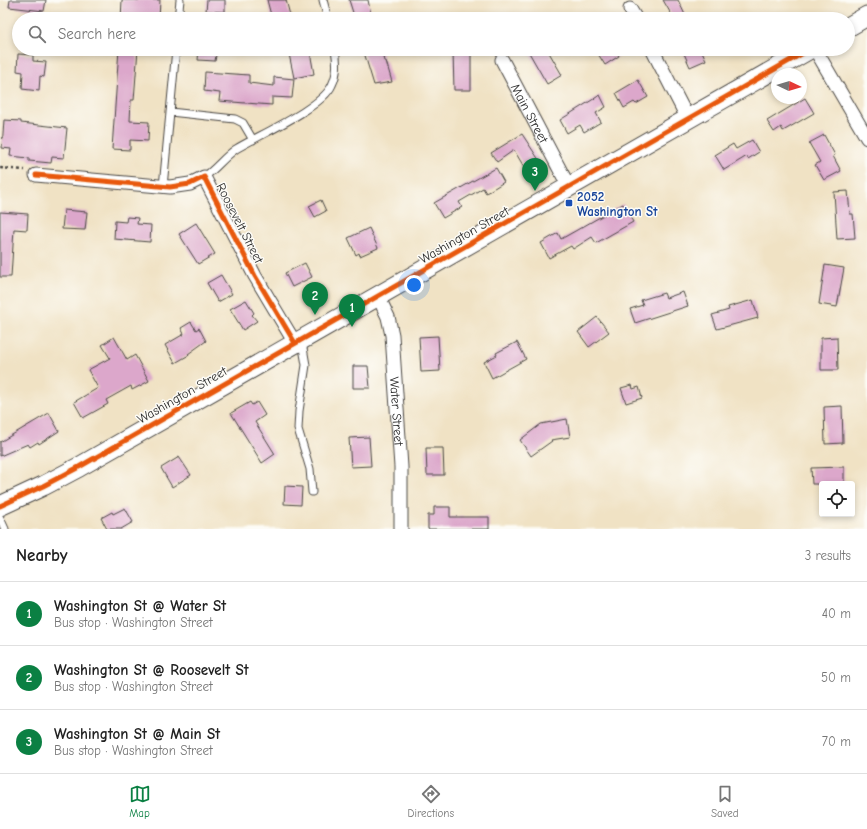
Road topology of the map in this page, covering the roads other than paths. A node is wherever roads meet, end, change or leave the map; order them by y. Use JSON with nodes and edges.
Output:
{"nodes":[{"id":1,"x":180,"y":0,"type":"edge"},
{"id":2,"x":323,"y":0,"type":"edge"},
{"id":3,"x":179,"y":12,"type":"edge"},
{"id":4,"x":326,"y":12,"type":"edge"},
{"id":5,"x":867,"y":16,"type":"edge"},
{"id":6,"x":855,"y":23,"type":"edge"},
{"id":7,"x":175,"y":56,"type":"edge"},
{"id":8,"x":337,"y":56,"type":"edge"},
{"id":9,"x":656,"y":56,"type":"edge"},
{"id":10,"x":798,"y":56,"type":"edge"},
{"id":11,"x":819,"y":56,"type":"edge"},
{"id":12,"x":502,"y":60,"type":"dead end"},
{"id":13,"x":170,"y":112,"type":"junction"},
{"id":14,"x":688,"y":119,"type":"junction"},
{"id":15,"x":867,"y":138,"type":"edge"},
{"id":16,"x":253,"y":140,"type":"junction"},
{"id":17,"x":36,"y":175,"type":"road end"},
{"id":18,"x":204,"y":178,"type":"junction"},
{"id":19,"x":163,"y":187,"type":"junction"},
{"id":20,"x":569,"y":187,"type":"junction"},
{"id":21,"x":378,"y":296,"type":"junction"},
{"id":22,"x":298,"y":341,"type":"junction"},
{"id":23,"x":312,"y":492,"type":"dead end"},
{"id":24,"x":0,"y":506,"type":"edge"},
{"id":25,"x":0,"y":518,"type":"edge"},
{"id":26,"x":5,"y":529,"type":"edge"},
{"id":27,"x":401,"y":529,"type":"edge"}],
"edges":[{"from":1,"to":3,"type":"lane"},
{"from":2,"to":4,"type":"lane"},
{"from":5,"to":6,"type":"main road"},
{"from":7,"to":13,"type":"lane"},
{"from":8,"to":16,"type":"lane"},
{"from":9,"to":14,"type":"street"},
{"from":10,"to":14,"type":"main road","name":"Washington Street"},
{"from":11,"to":15,"type":"street"},
{"from":12,"to":20,"type":"street","name":"Main Street"},
{"from":13,"to":16,"type":"lane"},
{"from":13,"to":19,"type":"lane"},
{"from":14,"to":20,"type":"main road","name":"Washington Street"},
{"from":16,"to":18,"type":"lane"},
{"from":17,"to":19,"type":"street","name":"Roosevelt Street"},
{"from":18,"to":19,"type":"street","name":"Roosevelt Street"},
{"from":18,"to":22,"type":"street","name":"Roosevelt Street"},
{"from":20,"to":21,"type":"main road","name":"Washington Street"},
{"from":21,"to":22,"type":"main road","name":"Washington Street"},
{"from":21,"to":27,"type":"street","name":"Water Street"},
{"from":22,"to":23,"type":"lane"},
{"from":22,"to":24,"type":"main road","name":"Washington Street"},
{"from":25,"to":26,"type":"lane"}]}
